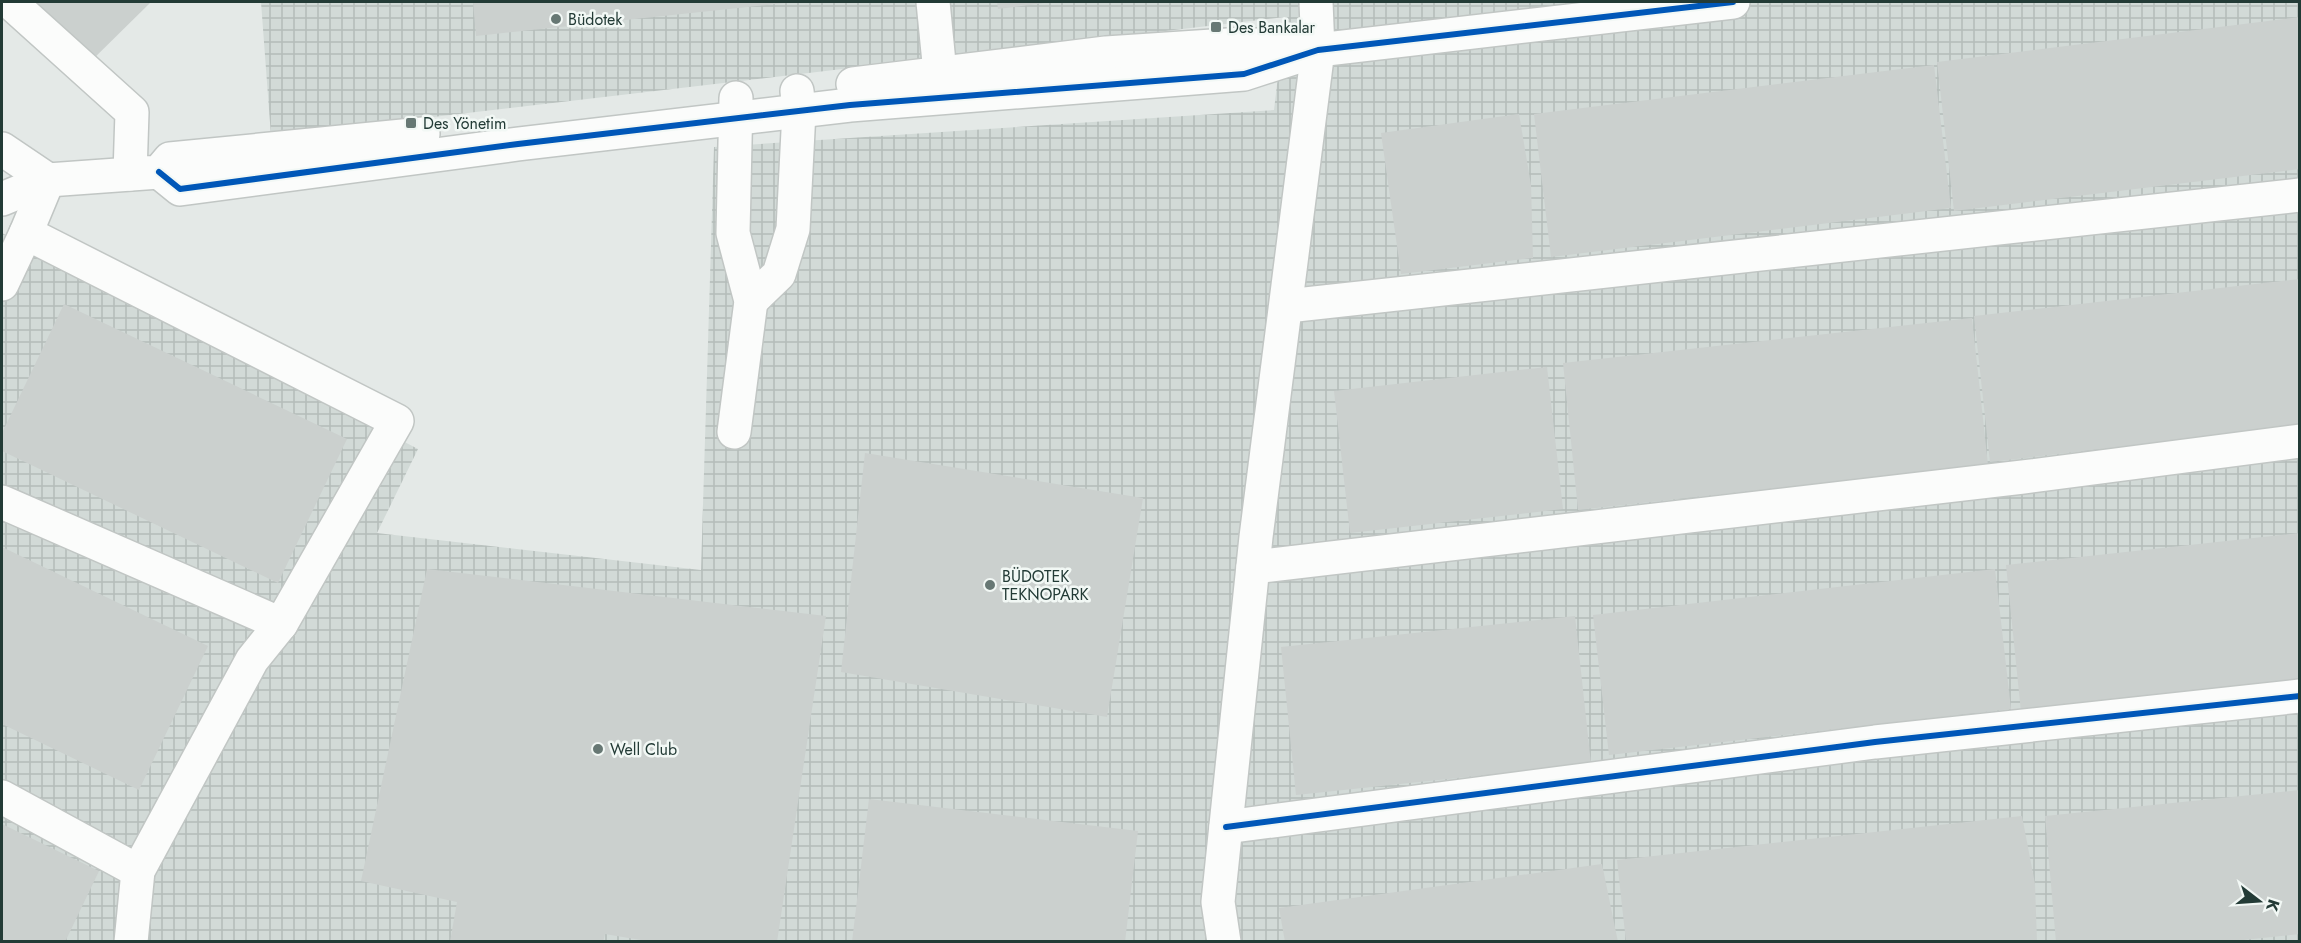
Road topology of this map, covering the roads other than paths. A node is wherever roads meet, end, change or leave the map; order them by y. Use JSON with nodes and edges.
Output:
{"nodes":[{"id":1,"x":10,"y":2,"type":"edge"},
{"id":2,"x":933,"y":2,"type":"edge"},
{"id":3,"x":1316,"y":2,"type":"edge"},
{"id":4,"x":1733,"y":2,"type":"edge"},
{"id":5,"x":1318,"y":50,"type":"junction"},
{"id":6,"x":941,"y":85,"type":"junction"},
{"id":7,"x":798,"y":101,"type":"junction"},
{"id":8,"x":736,"y":108,"type":"junction"},
{"id":9,"x":2,"y":149,"type":"edge"},
{"id":10,"x":145,"y":173,"type":"junction"},
{"id":11,"x":48,"y":180,"type":"junction"},
{"id":12,"x":2300,"y":195,"type":"edge"},
{"id":13,"x":2,"y":199,"type":"edge"},
{"id":14,"x":26,"y":233,"type":"junction"},
{"id":15,"x":2,"y":284,"type":"edge"},
{"id":16,"x":751,"y":301,"type":"junction"},
{"id":17,"x":1287,"y":306,"type":"junction"},
{"id":18,"x":734,"y":432,"type":"dead end"},
{"id":19,"x":2300,"y":441,"type":"edge"},
{"id":20,"x":2,"y":502,"type":"edge"},
{"id":21,"x":1253,"y":567,"type":"junction"},
{"id":22,"x":281,"y":624,"type":"junction"},
{"id":23,"x":2300,"y":696,"type":"edge"},
{"id":24,"x":2,"y":797,"type":"edge"},
{"id":25,"x":1226,"y":826,"type":"junction"},
{"id":26,"x":138,"y":871,"type":"junction"},
{"id":27,"x":131,"y":942,"type":"edge"},
{"id":28,"x":1224,"y":942,"type":"edge"}],
"edges":[{"from":1,"to":10,"type":"street"},
{"from":2,"to":6,"type":"street"},
{"from":3,"to":5,"type":"street"},
{"from":4,"to":5,"type":"street"},
{"from":5,"to":6,"type":"street"},
{"from":5,"to":17,"type":"street"},
{"from":6,"to":7,"type":"street"},
{"from":7,"to":8,"type":"street"},
{"from":7,"to":16,"type":"street"},
{"from":8,"to":10,"type":"street"},
{"from":8,"to":16,"type":"street"},
{"from":9,"to":11,"type":"street"},
{"from":10,"to":11,"type":"street"},
{"from":11,"to":13,"type":"street"},
{"from":11,"to":14,"type":"street"},
{"from":12,"to":17,"type":"street"},
{"from":14,"to":15,"type":"street"},
{"from":14,"to":22,"type":"street"},
{"from":16,"to":18,"type":"street"},
{"from":17,"to":21,"type":"street"},
{"from":19,"to":21,"type":"street"},
{"from":20,"to":22,"type":"street"},
{"from":21,"to":25,"type":"street"},
{"from":22,"to":26,"type":"street"},
{"from":23,"to":25,"type":"street"},
{"from":24,"to":26,"type":"street"},
{"from":25,"to":28,"type":"street"},
{"from":26,"to":27,"type":"street"}]}
